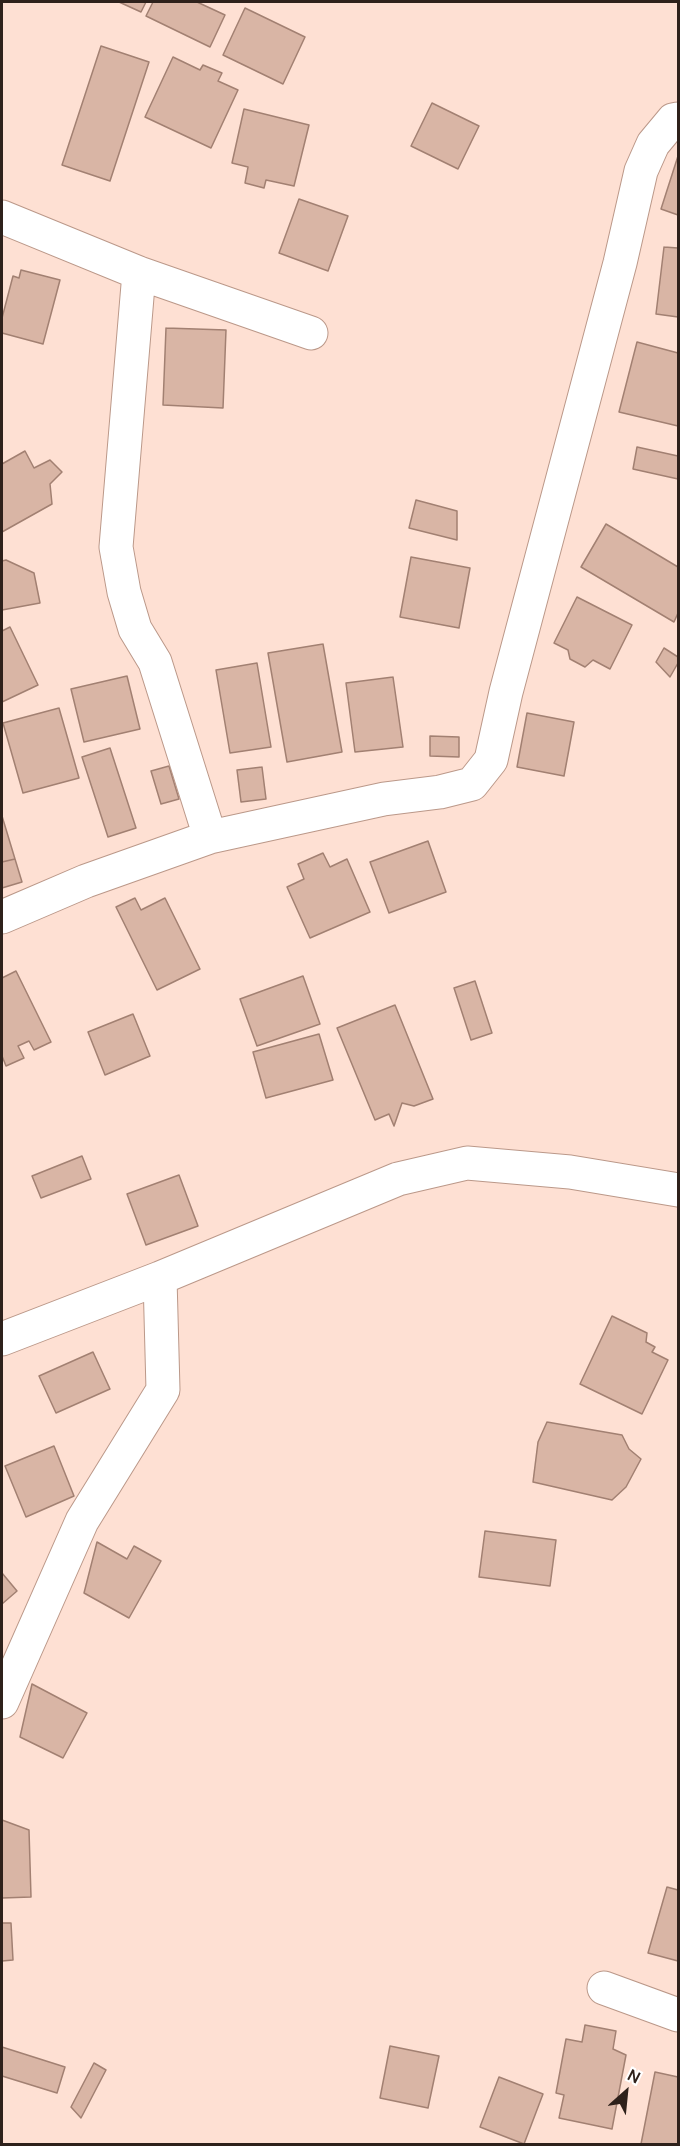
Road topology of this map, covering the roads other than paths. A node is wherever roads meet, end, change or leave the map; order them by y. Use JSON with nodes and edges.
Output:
{"nodes":[{"id":1,"x":678,"y":119,"type":"edge"},
{"id":2,"x":2,"y":217,"type":"edge"},
{"id":3,"x":139,"y":273,"type":"junction"},
{"id":4,"x":311,"y":333,"type":"dead end"},
{"id":5,"x":210,"y":837,"type":"junction"},
{"id":6,"x":2,"y":917,"type":"edge"},
{"id":7,"x":678,"y":1190,"type":"edge"},
{"id":8,"x":160,"y":1278,"type":"junction"},
{"id":9,"x":2,"y":1339,"type":"edge"},
{"id":10,"x":2,"y":1702,"type":"edge"},
{"id":11,"x":604,"y":1988,"type":"dead end"},
{"id":12,"x":678,"y":2015,"type":"edge"}],
"edges":[{"from":1,"to":5,"type":"street"},
{"from":2,"to":3,"type":"street"},
{"from":3,"to":4,"type":"street"},
{"from":3,"to":5,"type":"street"},
{"from":5,"to":6,"type":"street"},
{"from":7,"to":8,"type":"street"},
{"from":8,"to":9,"type":"street"},
{"from":8,"to":10,"type":"street"},
{"from":11,"to":12,"type":"street"}]}
